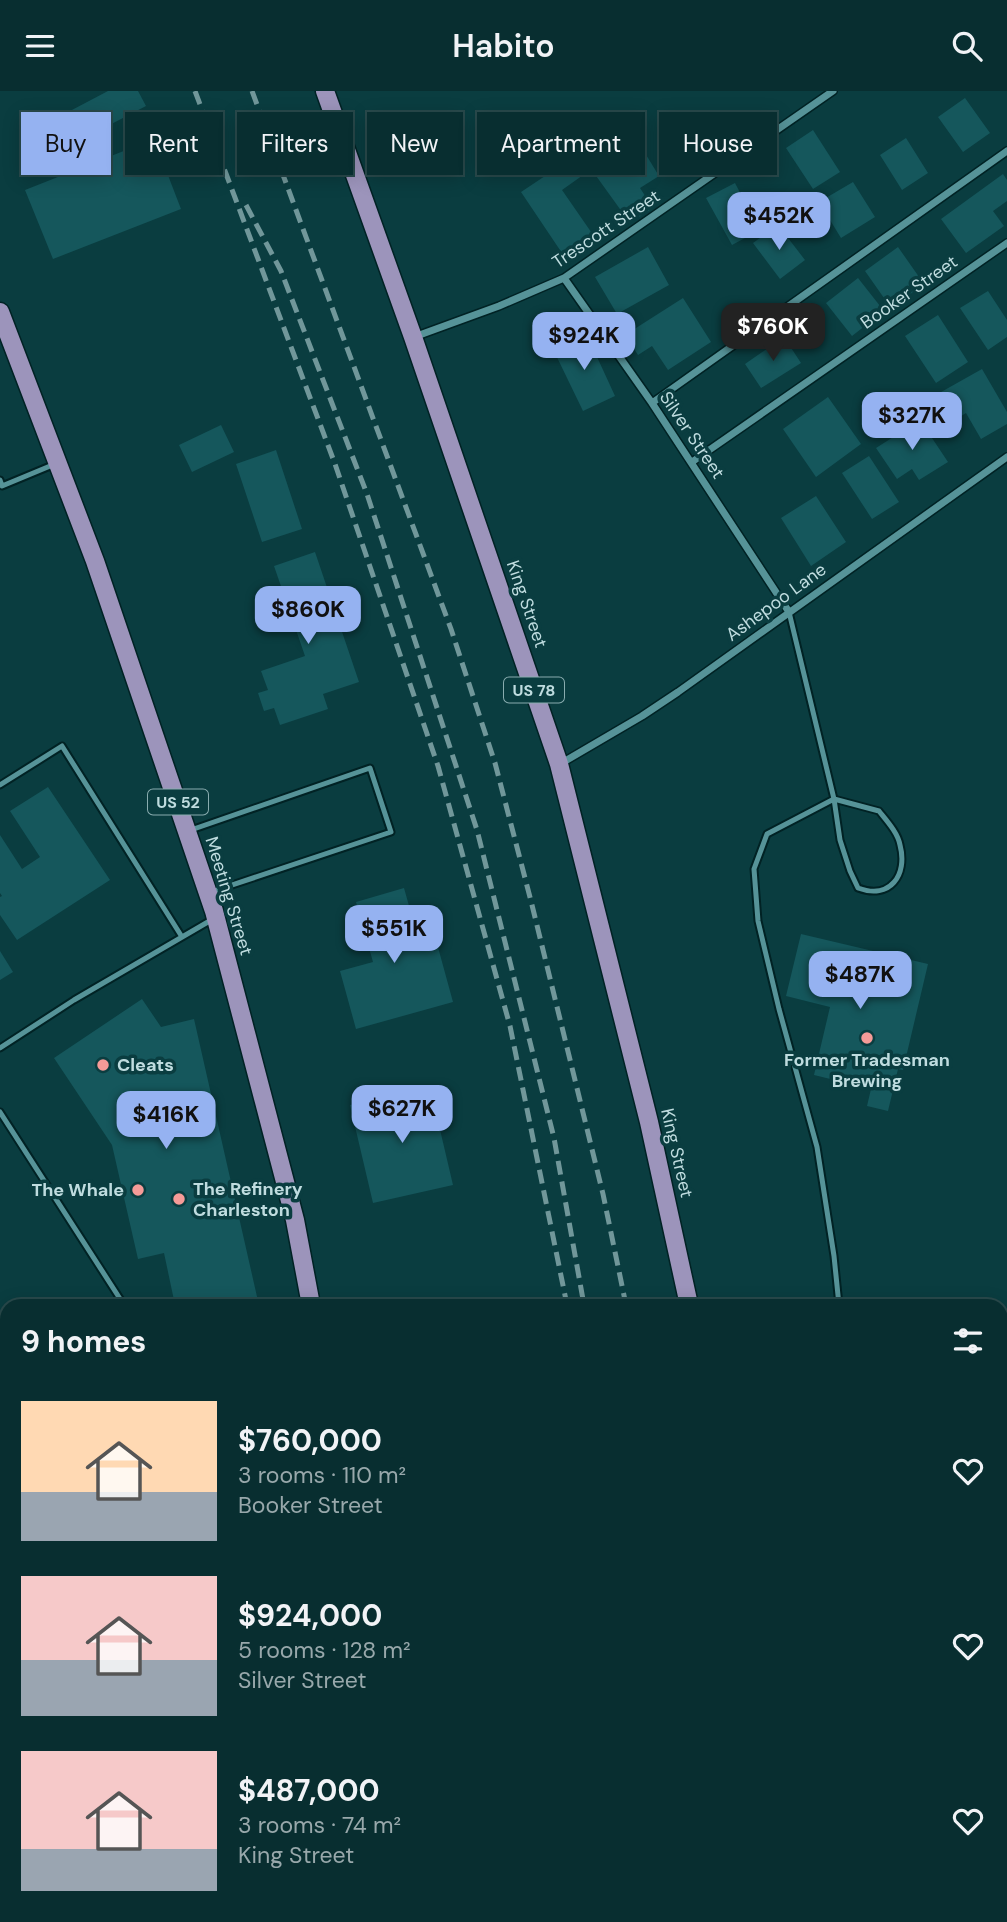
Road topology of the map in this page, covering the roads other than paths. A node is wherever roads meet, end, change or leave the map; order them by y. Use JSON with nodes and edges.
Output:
{"nodes":[{"id":1,"x":325,"y":91,"type":"edge"},
{"id":2,"x":833,"y":91,"type":"edge"},
{"id":3,"x":1007,"y":151,"type":"edge"},
{"id":4,"x":1007,"y":243,"type":"edge"},
{"id":5,"x":564,"y":278,"type":"junction"},
{"id":6,"x":0,"y":312,"type":"edge"},
{"id":7,"x":4,"y":334,"type":"edge"},
{"id":8,"x":413,"y":337,"type":"junction"},
{"id":9,"x":652,"y":403,"type":"junction"},
{"id":10,"x":1007,"y":457,"type":"edge"},
{"id":11,"x":58,"y":463,"type":"junction"},
{"id":12,"x":692,"y":463,"type":"junction"},
{"id":13,"x":1,"y":484,"type":"edge"},
{"id":14,"x":789,"y":612,"type":"junction"},
{"id":15,"x":559,"y":764,"type":"junction"},
{"id":16,"x":0,"y":785,"type":"edge"},
{"id":17,"x":834,"y":799,"type":"junction"},
{"id":18,"x":188,"y":831,"type":"junction"},
{"id":19,"x":208,"y":893,"type":"junction"},
{"id":20,"x":216,"y":918,"type":"junction"},
{"id":21,"x":182,"y":937,"type":"junction"},
{"id":22,"x":0,"y":1048,"type":"edge"},
{"id":23,"x":0,"y":1112,"type":"edge"},
{"id":24,"x":120,"y":1299,"type":"edge"},
{"id":25,"x":310,"y":1299,"type":"edge"},
{"id":26,"x":688,"y":1299,"type":"edge"},
{"id":27,"x":838,"y":1299,"type":"edge"}],
"edges":[{"from":1,"to":8,"type":"main road","name":"King Street","number":"US 78"},
{"from":2,"to":5,"type":"street","name":"Trescott Street"},
{"from":3,"to":9,"type":"street"},
{"from":4,"to":12,"type":"street","name":"Booker Street"},
{"from":5,"to":8,"type":"street","name":"Trescott Street"},
{"from":5,"to":9,"type":"street","name":"Silver Street"},
{"from":6,"to":7,"type":"main road","name":"Meeting Street","number":"US 52"},
{"from":7,"to":11,"type":"main road","name":"Meeting Street","number":"US 52"},
{"from":8,"to":15,"type":"main road","name":"King Street","number":"US 78"},
{"from":9,"to":12,"type":"street","name":"Silver Street"},
{"from":10,"to":14,"type":"street","name":"Ashepoo Lane"},
{"from":11,"to":13,"type":"lane"},
{"from":11,"to":18,"type":"main road","name":"Meeting Street","number":"US 52"},
{"from":12,"to":14,"type":"street","name":"Silver Street"},
{"from":14,"to":15,"type":"street","name":"Ashepoo Lane"},
{"from":14,"to":17,"type":"lane"},
{"from":15,"to":26,"type":"main road","name":"King Street","number":"US 78"},
{"from":16,"to":21,"type":"lane"},
{"from":17,"to":17,"type":"lane"},
{"from":17,"to":27,"type":"lane"},
{"from":18,"to":19,"type":"main road","name":"Meeting Street","number":"US 52"},
{"from":18,"to":19,"type":"lane"},
{"from":19,"to":20,"type":"main road","name":"Meeting Street","number":"US 52"},
{"from":20,"to":21,"type":"lane"},
{"from":20,"to":25,"type":"main road","name":"Meeting Street","number":"US 52"},
{"from":21,"to":22,"type":"lane"},
{"from":23,"to":24,"type":"lane"}]}
